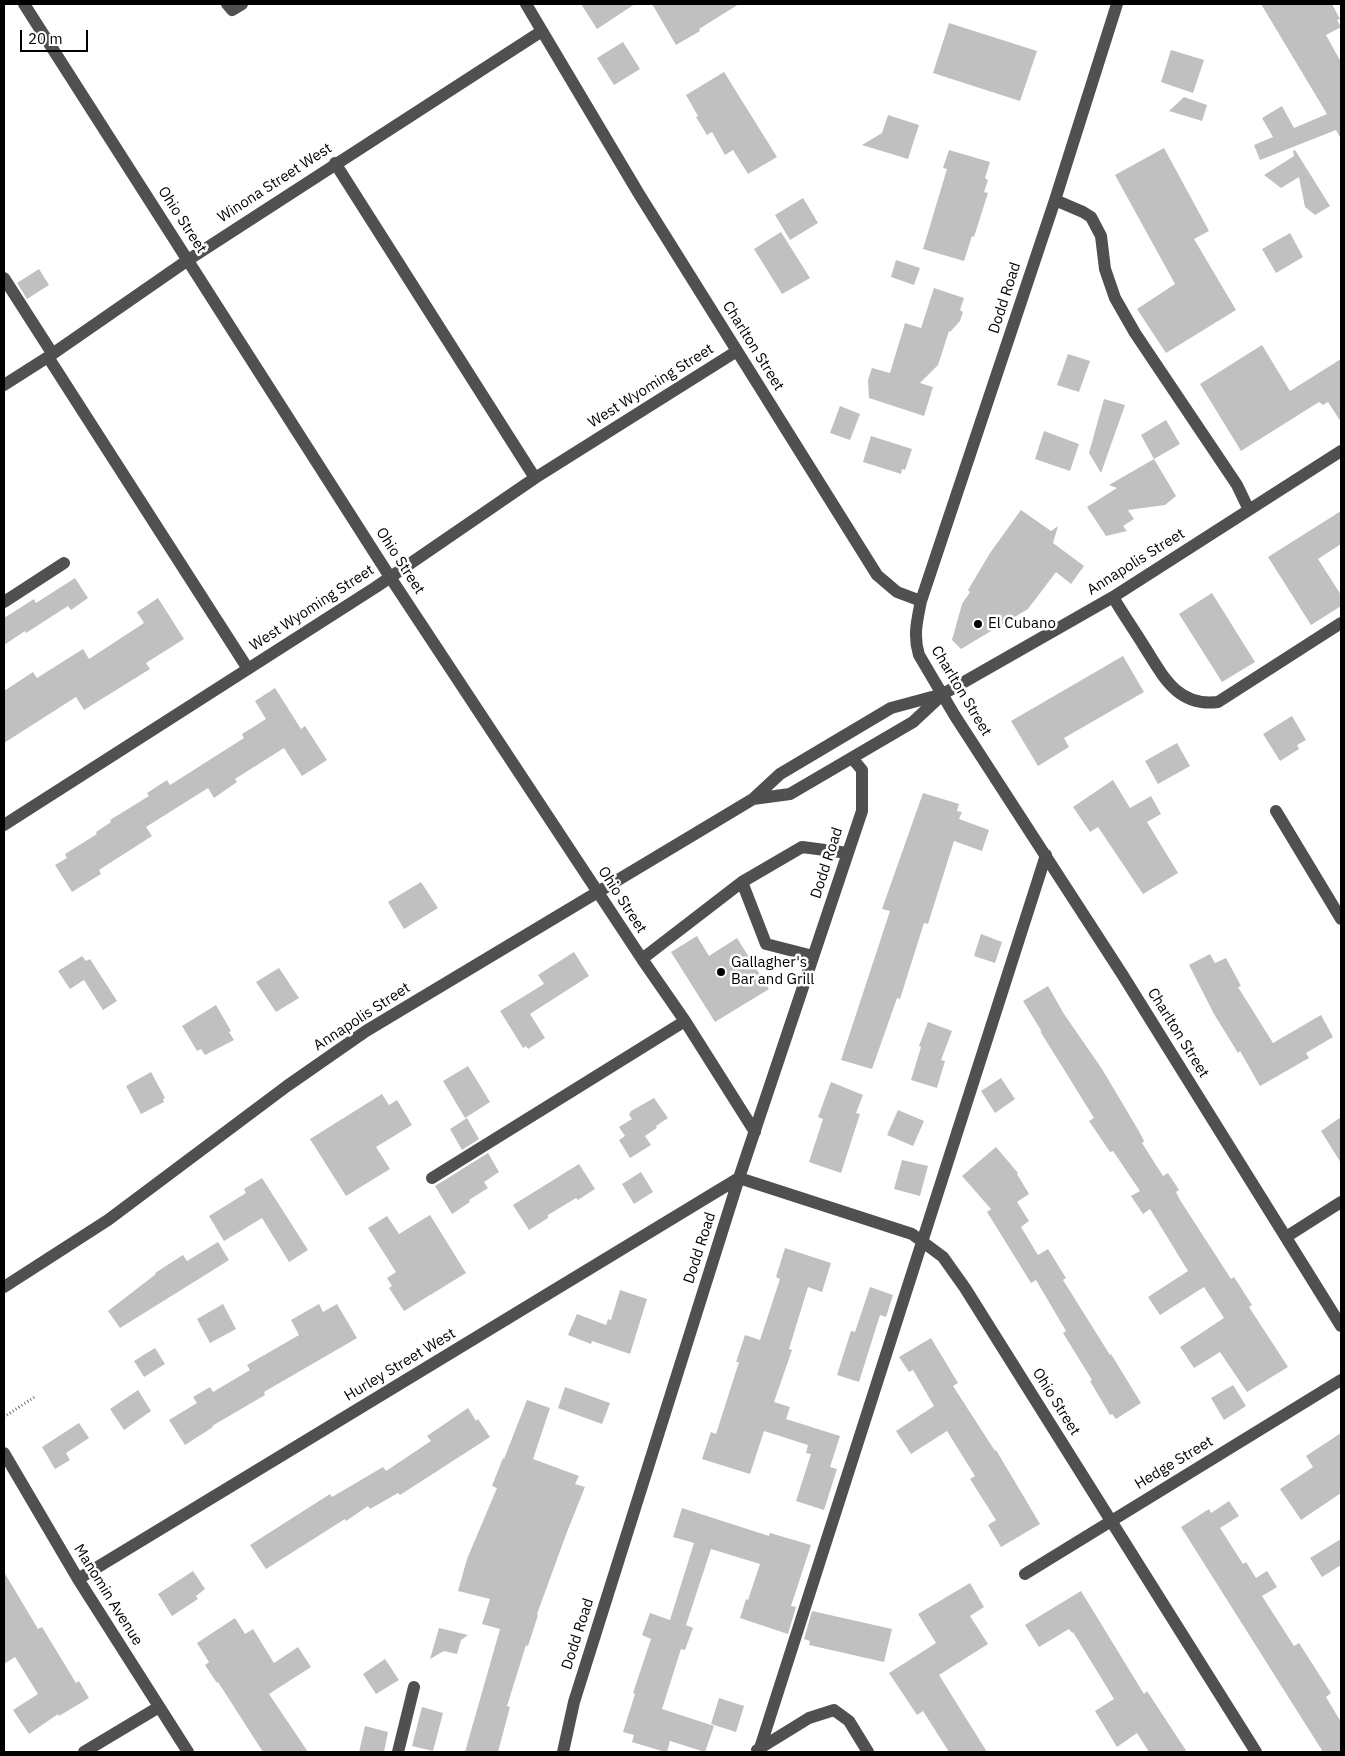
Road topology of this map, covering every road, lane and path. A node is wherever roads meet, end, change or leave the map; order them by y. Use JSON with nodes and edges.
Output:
{"nodes":[{"id":1,"x":24,"y":4,"type":"edge"},
{"id":2,"x":227,"y":4,"type":"edge"},
{"id":3,"x":242,"y":4,"type":"edge"},
{"id":4,"x":526,"y":4,"type":"edge"},
{"id":5,"x":1117,"y":4,"type":"edge"},
{"id":6,"x":542,"y":31,"type":"junction"},
{"id":7,"x":335,"y":163,"type":"junction"},
{"id":8,"x":1055,"y":200,"type":"junction"},
{"id":9,"x":188,"y":260,"type":"junction"},
{"id":10,"x":4,"y":278,"type":"edge"},
{"id":11,"x":737,"y":351,"type":"junction"},
{"id":12,"x":50,"y":355,"type":"junction"},
{"id":13,"x":4,"y":385,"type":"edge"},
{"id":14,"x":1341,"y":451,"type":"edge"},
{"id":15,"x":535,"y":478,"type":"junction"},
{"id":16,"x":1249,"y":510,"type":"junction"},
{"id":17,"x":64,"y":564,"type":"dead end"},
{"id":18,"x":390,"y":578,"type":"junction"},
{"id":19,"x":1113,"y":598,"type":"junction"},
{"id":20,"x":4,"y":602,"type":"edge"},
{"id":21,"x":921,"y":602,"type":"junction"},
{"id":22,"x":1341,"y":623,"type":"edge"},
{"id":23,"x":248,"y":669,"type":"junction"},
{"id":24,"x":943,"y":694,"type":"junction"},
{"id":25,"x":852,"y":758,"type":"junction"},
{"id":26,"x":753,"y":799,"type":"junction"},
{"id":27,"x":1276,"y":811,"type":"dead end"},
{"id":28,"x":4,"y":825,"type":"edge"},
{"id":29,"x":848,"y":853,"type":"junction"},
{"id":30,"x":1046,"y":855,"type":"junction"},
{"id":31,"x":742,"y":882,"type":"junction"},
{"id":32,"x":598,"y":893,"type":"junction"},
{"id":33,"x":1341,"y":919,"type":"edge"},
{"id":34,"x":813,"y":956,"type":"junction"},
{"id":35,"x":642,"y":959,"type":"junction"},
{"id":36,"x":685,"y":1021,"type":"junction"},
{"id":37,"x":755,"y":1132,"type":"junction"},
{"id":38,"x":432,"y":1178,"type":"dead end"},
{"id":39,"x":739,"y":1178,"type":"junction"},
{"id":40,"x":1341,"y":1202,"type":"edge"},
{"id":41,"x":1286,"y":1237,"type":"junction"},
{"id":42,"x":922,"y":1241,"type":"junction"},
{"id":43,"x":4,"y":1287,"type":"edge"},
{"id":44,"x":1341,"y":1326,"type":"edge"},
{"id":45,"x":1341,"y":1380,"type":"edge"},
{"id":46,"x":36,"y":1396,"type":"dead end"},
{"id":47,"x":4,"y":1417,"type":"edge"},
{"id":48,"x":4,"y":1453,"type":"edge"},
{"id":49,"x":1111,"y":1521,"type":"junction"},
{"id":50,"x":1025,"y":1574,"type":"dead end"},
{"id":51,"x":78,"y":1579,"type":"junction"},
{"id":52,"x":414,"y":1687,"type":"dead end"},
{"id":53,"x":158,"y":1707,"type":"junction"},
{"id":54,"x":757,"y":1750,"type":"edge"},
{"id":55,"x":84,"y":1752,"type":"edge"},
{"id":56,"x":188,"y":1752,"type":"edge"},
{"id":57,"x":398,"y":1752,"type":"edge"},
{"id":58,"x":563,"y":1752,"type":"edge"},
{"id":59,"x":868,"y":1752,"type":"edge"},
{"id":60,"x":1256,"y":1752,"type":"edge"}],
"edges":[{"from":1,"to":9,"type":"street","name":"Ohio Street"},
{"from":2,"to":3,"type":"street"},
{"from":4,"to":6,"type":"street","name":"Charlton Street"},
{"from":5,"to":8,"type":"street","name":"Dodd Road"},
{"from":6,"to":7,"type":"street","name":"Winona Street West"},
{"from":6,"to":11,"type":"street","name":"Charlton Street"},
{"from":7,"to":9,"type":"street","name":"Winona Street West"},
{"from":7,"to":15,"type":"street"},
{"from":8,"to":16,"type":"street"},
{"from":8,"to":21,"type":"street","name":"Dodd Road"},
{"from":9,"to":12,"type":"street","name":"Winona Street West"},
{"from":9,"to":18,"type":"street","name":"Ohio Street"},
{"from":10,"to":12,"type":"street"},
{"from":11,"to":15,"type":"street","name":"West Wyoming Street"},
{"from":11,"to":21,"type":"street","name":"Charlton Street"},
{"from":12,"to":13,"type":"street","name":"Winona Street West"},
{"from":12,"to":23,"type":"street"},
{"from":14,"to":16,"type":"street","name":"Annapolis Street"},
{"from":15,"to":18,"type":"street","name":"West Wyoming Street"},
{"from":16,"to":19,"type":"street","name":"Annapolis Street"},
{"from":17,"to":20,"type":"street"},
{"from":18,"to":23,"type":"street","name":"West Wyoming Street"},
{"from":18,"to":32,"type":"street","name":"Ohio Street"},
{"from":19,"to":22,"type":"street"},
{"from":19,"to":24,"type":"street","name":"Annapolis Street"},
{"from":21,"to":24,"type":"street","name":"Charlton Street"},
{"from":23,"to":28,"type":"street","name":"West Wyoming Street"},
{"from":24,"to":25,"type":"street","name":"Annapolis Street"},
{"from":24,"to":26,"type":"street","name":"Annapolis Street"},
{"from":24,"to":30,"type":"street","name":"Charlton Street"},
{"from":25,"to":26,"type":"street","name":"Annapolis Street"},
{"from":25,"to":29,"type":"street","name":"Dodd Road"},
{"from":26,"to":32,"type":"street","name":"Annapolis Street"},
{"from":27,"to":33,"type":"street"},
{"from":29,"to":31,"type":"street"},
{"from":29,"to":34,"type":"street","name":"Dodd Road"},
{"from":30,"to":41,"type":"street","name":"Charlton Street"},
{"from":30,"to":42,"type":"street"},
{"from":31,"to":34,"type":"street"},
{"from":31,"to":35,"type":"street"},
{"from":32,"to":35,"type":"street","name":"Ohio Street"},
{"from":32,"to":43,"type":"street","name":"Annapolis Street"},
{"from":34,"to":37,"type":"street","name":"Dodd Road"},
{"from":35,"to":36,"type":"street","name":"Ohio Street"},
{"from":36,"to":37,"type":"street","name":"Ohio Street"},
{"from":36,"to":38,"type":"street"},
{"from":37,"to":39,"type":"street","name":"Dodd Road"},
{"from":39,"to":42,"type":"street","name":"Ohio Street"},
{"from":39,"to":51,"type":"street","name":"Hurley Street West"},
{"from":39,"to":58,"type":"street","name":"Dodd Road"},
{"from":40,"to":41,"type":"street"},
{"from":41,"to":44,"type":"street","name":"Charlton Street"},
{"from":42,"to":49,"type":"street","name":"Ohio Street"},
{"from":42,"to":54,"type":"street"},
{"from":45,"to":49,"type":"street","name":"Hedge Street"},
{"from":46,"to":47,"type":"path"},
{"from":48,"to":51,"type":"street","name":"Manomin Avenue"},
{"from":49,"to":50,"type":"street","name":"Hedge Street"},
{"from":49,"to":60,"type":"street","name":"Ohio Street"},
{"from":51,"to":53,"type":"street","name":"Manomin Avenue"},
{"from":52,"to":57,"type":"street"},
{"from":53,"to":55,"type":"street"},
{"from":53,"to":56,"type":"street","name":"Manomin Avenue"},
{"from":54,"to":59,"type":"street"}]}
